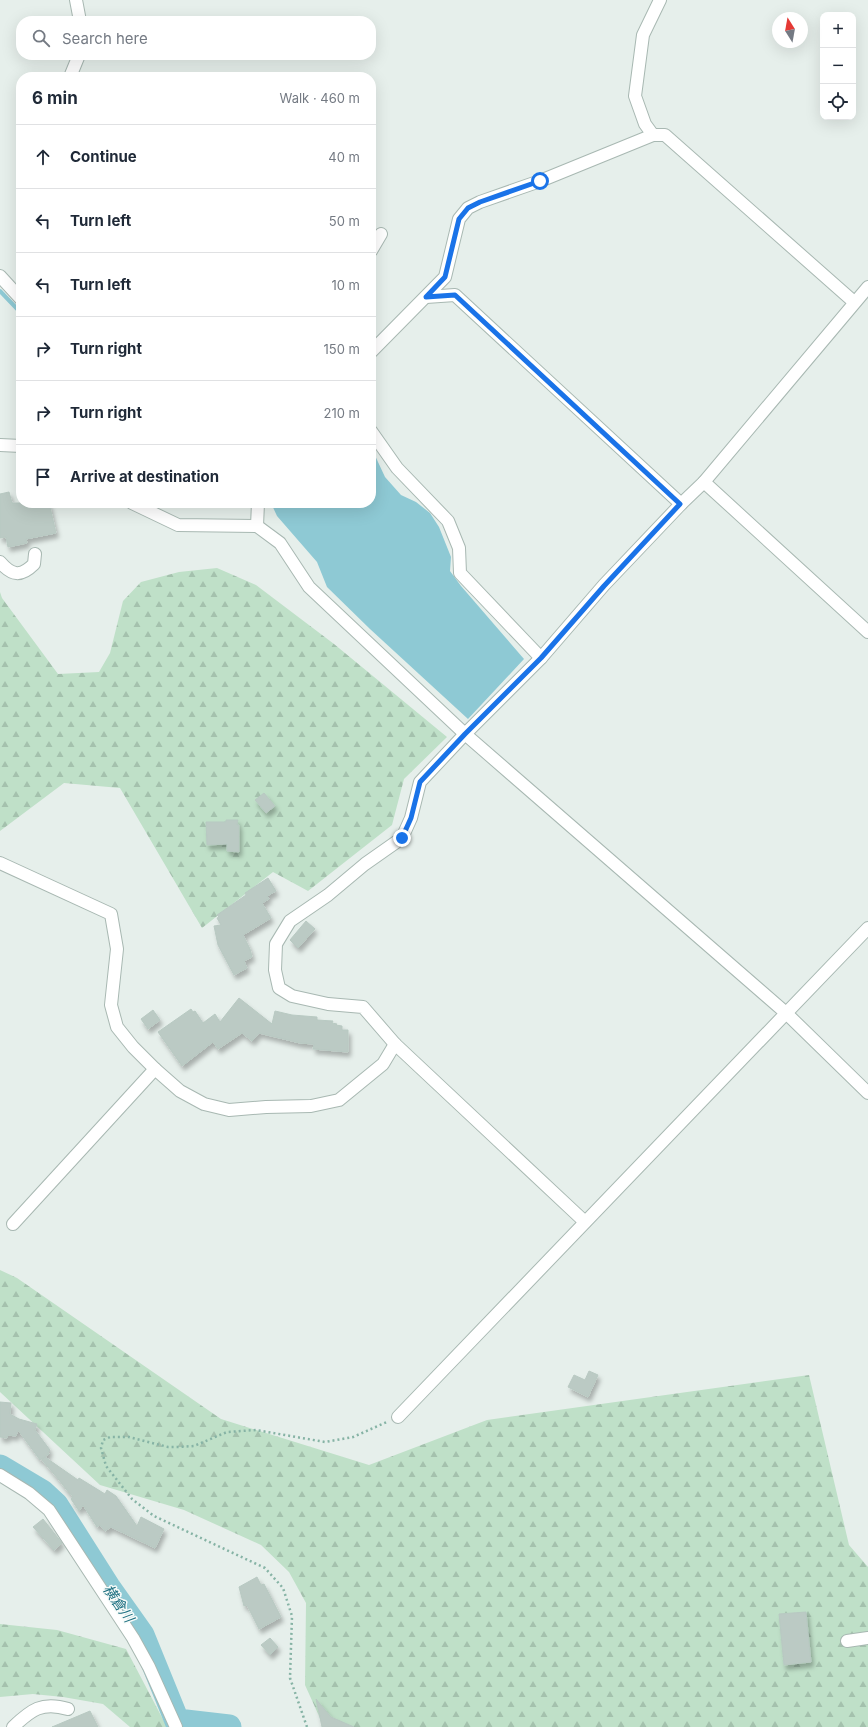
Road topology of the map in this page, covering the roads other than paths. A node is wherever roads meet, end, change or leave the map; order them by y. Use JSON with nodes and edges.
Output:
{"nodes":[{"id":1,"x":76,"y":0,"type":"edge"},
{"id":2,"x":660,"y":0,"type":"edge"},
{"id":3,"x":79,"y":16,"type":"edge"},
{"id":4,"x":77,"y":60,"type":"edge"},
{"id":5,"x":72,"y":72,"type":"edge"},
{"id":6,"x":653,"y":136,"type":"junction"},
{"id":7,"x":381,"y":234,"type":"dead end"},
{"id":8,"x":376,"y":242,"type":"edge"},
{"id":9,"x":0,"y":276,"type":"edge"},
{"id":10,"x":868,"y":287,"type":"edge"},
{"id":11,"x":16,"y":294,"type":"edge"},
{"id":12,"x":426,"y":297,"type":"junction"},
{"id":13,"x":854,"y":302,"type":"junction"},
{"id":14,"x":384,"y":339,"type":"junction"},
{"id":15,"x":376,"y":340,"type":"edge"},
{"id":16,"x":376,"y":347,"type":"edge"},
{"id":17,"x":376,"y":438,"type":"edge"},
{"id":18,"x":0,"y":445,"type":"edge"},
{"id":19,"x":16,"y":446,"type":"edge"},
{"id":20,"x":704,"y":482,"type":"junction"},
{"id":21,"x":680,"y":504,"type":"junction"},
{"id":22,"x":142,"y":508,"type":"edge"},
{"id":23,"x":258,"y":508,"type":"edge"},
{"id":24,"x":257,"y":526,"type":"junction"},
{"id":25,"x":35,"y":554,"type":"dead end"},
{"id":26,"x":0,"y":562,"type":"edge"},
{"id":27,"x":868,"y":632,"type":"edge"},
{"id":28,"x":541,"y":658,"type":"junction"},
{"id":29,"x":465,"y":734,"type":"junction"},
{"id":30,"x":0,"y":863,"type":"edge"},
{"id":31,"x":868,"y":928,"type":"edge"},
{"id":32,"x":786,"y":1013,"type":"junction"},
{"id":33,"x":395,"y":1044,"type":"junction"},
{"id":34,"x":156,"y":1069,"type":"junction"},
{"id":35,"x":868,"y":1093,"type":"edge"},
{"id":36,"x":585,"y":1222,"type":"junction"},
{"id":37,"x":13,"y":1224,"type":"dead end"},
{"id":38,"x":398,"y":1417,"type":"road end"},
{"id":39,"x":0,"y":1475,"type":"edge"},
{"id":40,"x":868,"y":1638,"type":"edge"},
{"id":41,"x":847,"y":1641,"type":"dead end"},
{"id":42,"x":68,"y":1709,"type":"dead end"},
{"id":43,"x":13,"y":1727,"type":"edge"},
{"id":44,"x":176,"y":1727,"type":"edge"}],
"edges":[{"from":1,"to":3,"type":"street"},
{"from":2,"to":6,"type":"street"},
{"from":4,"to":5,"type":"street"},
{"from":6,"to":12,"type":"street"},
{"from":6,"to":13,"type":"street"},
{"from":7,"to":8,"type":"street"},
{"from":9,"to":11,"type":"street"},
{"from":10,"to":13,"type":"street"},
{"from":12,"to":14,"type":"street"},
{"from":12,"to":21,"type":"street"},
{"from":13,"to":20,"type":"street"},
{"from":14,"to":15,"type":"street"},
{"from":14,"to":16,"type":"street"},
{"from":17,"to":28,"type":"street"},
{"from":18,"to":19,"type":"street"},
{"from":20,"to":21,"type":"street"},
{"from":20,"to":27,"type":"street"},
{"from":21,"to":28,"type":"street"},
{"from":22,"to":24,"type":"street"},
{"from":23,"to":24,"type":"street"},
{"from":24,"to":29,"type":"street"},
{"from":25,"to":26,"type":"street"},
{"from":28,"to":29,"type":"street"},
{"from":29,"to":32,"type":"street"},
{"from":29,"to":33,"type":"street"},
{"from":30,"to":34,"type":"street"},
{"from":31,"to":32,"type":"street"},
{"from":32,"to":35,"type":"street"},
{"from":32,"to":36,"type":"street"},
{"from":33,"to":34,"type":"street"},
{"from":33,"to":36,"type":"street"},
{"from":34,"to":37,"type":"street"},
{"from":36,"to":38,"type":"street"},
{"from":39,"to":44,"type":"street"},
{"from":40,"to":41,"type":"street"},
{"from":42,"to":43,"type":"street"}]}
